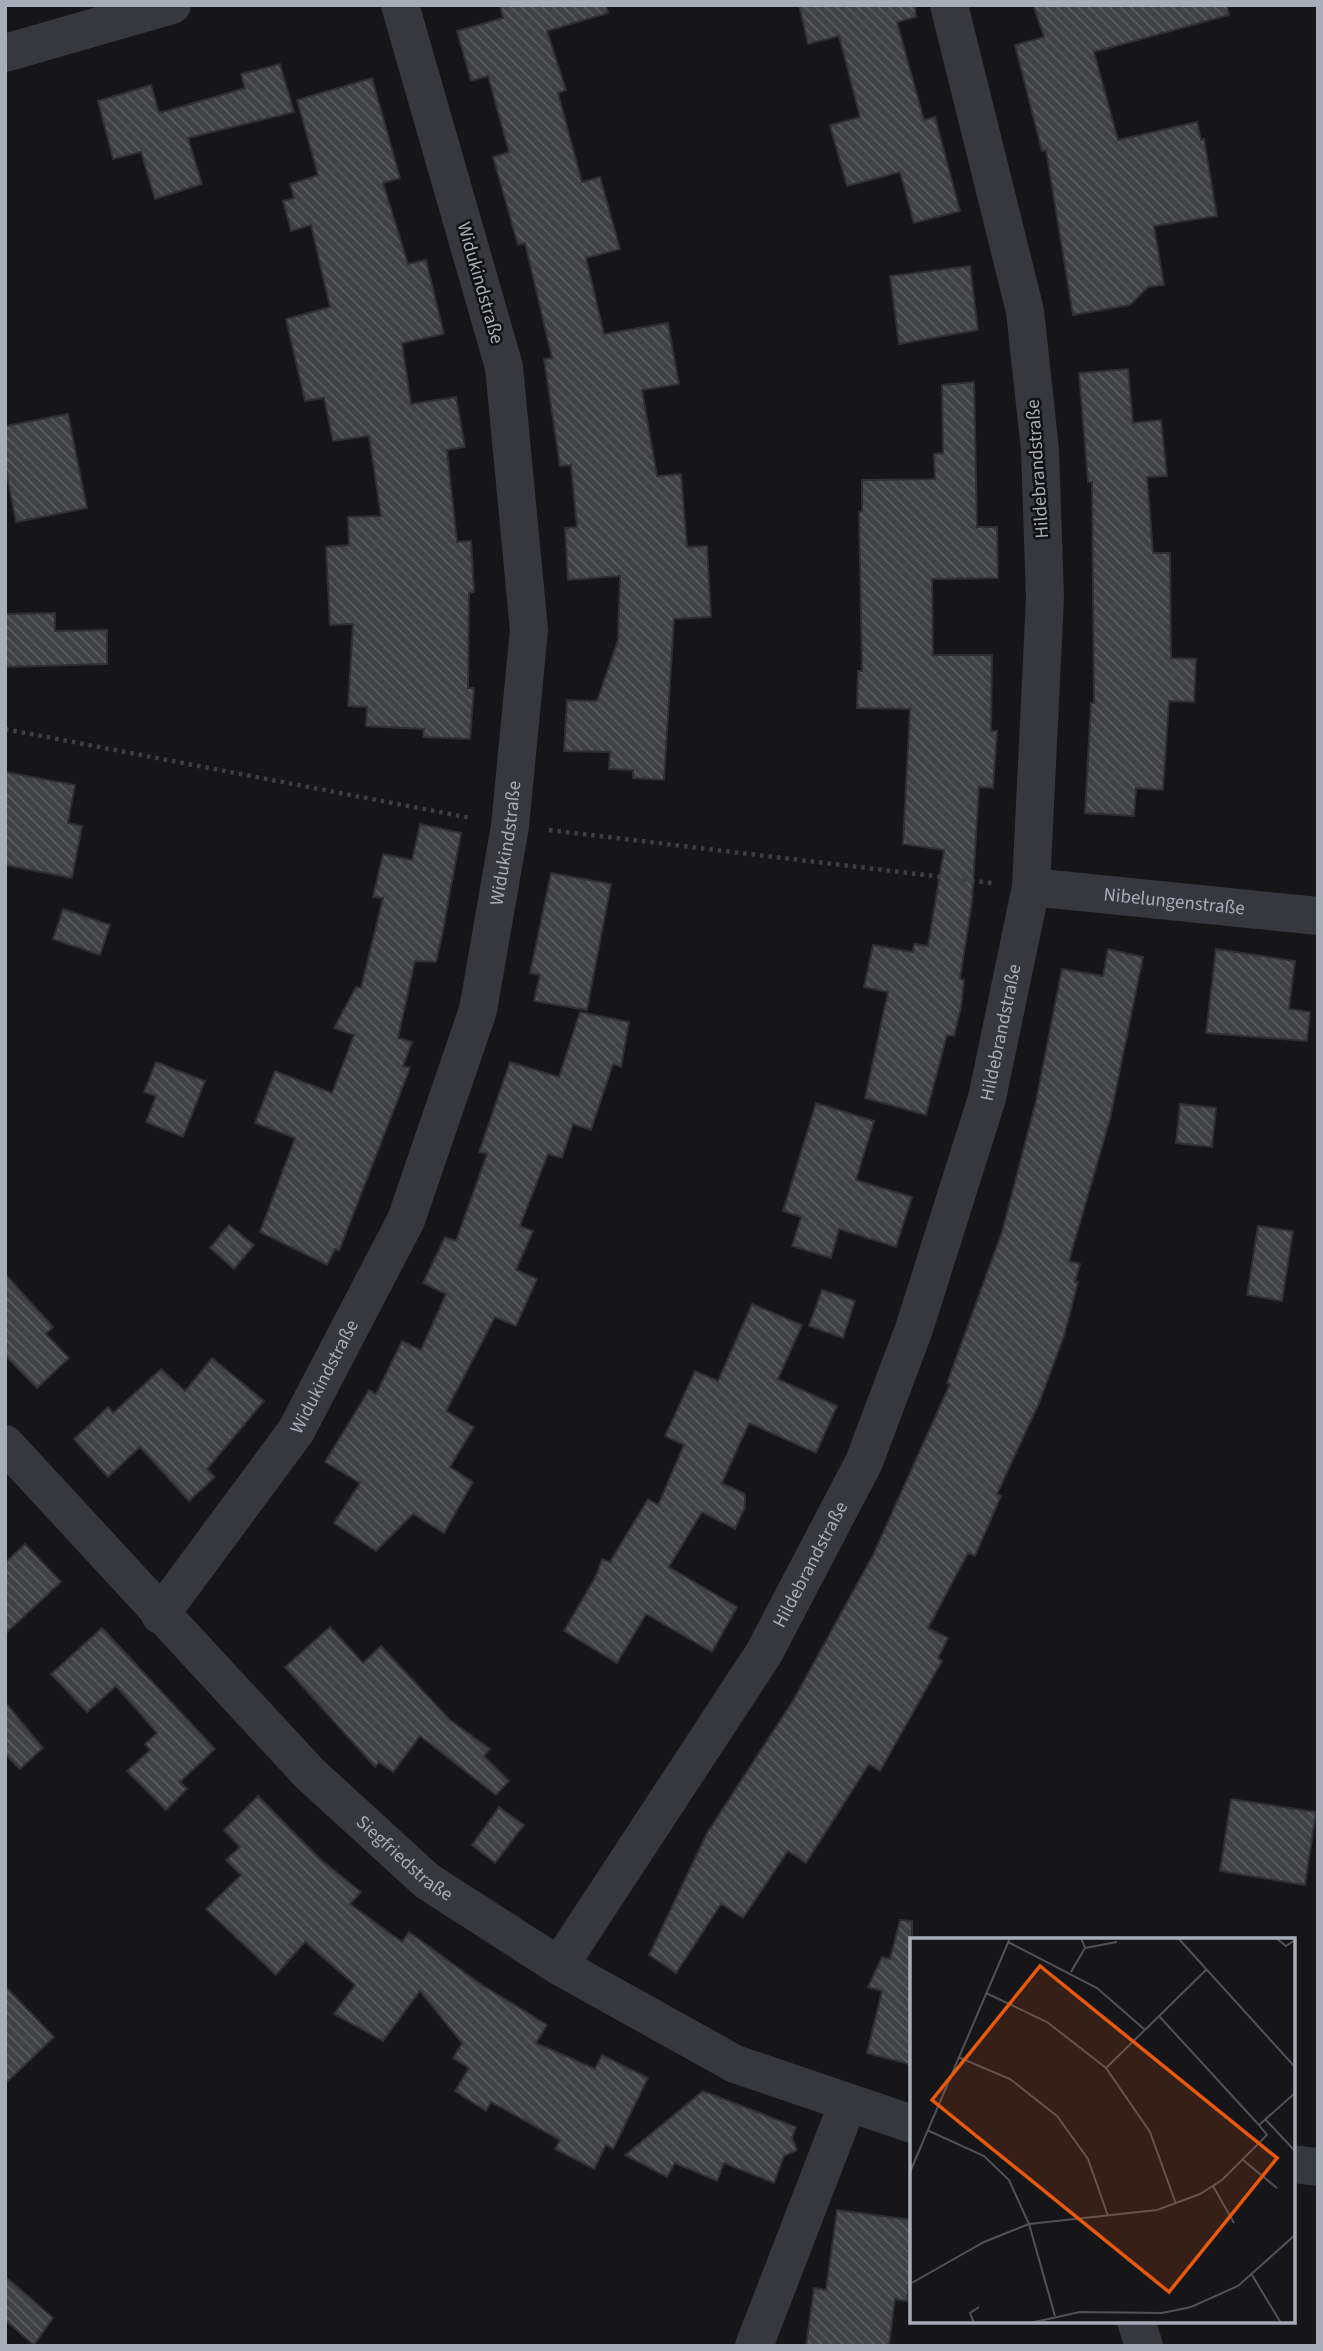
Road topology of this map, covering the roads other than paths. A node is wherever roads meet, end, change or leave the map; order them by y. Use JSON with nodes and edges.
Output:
{"nodes":[{"id":1,"x":172,"y":5,"type":"edge"},
{"id":2,"x":400,"y":5,"type":"edge"},
{"id":3,"x":949,"y":5,"type":"edge"},
{"id":4,"x":5,"y":53,"type":"edge"},
{"id":5,"x":1031,"y":887,"type":"junction"},
{"id":6,"x":1318,"y":916,"type":"edge"},
{"id":7,"x":5,"y":1444,"type":"edge"},
{"id":8,"x":160,"y":1615,"type":"junction"},
{"id":9,"x":559,"y":1966,"type":"junction"},
{"id":10,"x":848,"y":2102,"type":"junction"},
{"id":11,"x":910,"y":2123,"type":"edge"},
{"id":12,"x":1295,"y":2164,"type":"edge"},
{"id":13,"x":1318,"y":2167,"type":"edge"},
{"id":14,"x":1137,"y":2323,"type":"edge"},
{"id":15,"x":754,"y":2346,"type":"edge"},
{"id":16,"x":1144,"y":2346,"type":"edge"}],
"edges":[{"from":1,"to":4,"type":"street"},
{"from":2,"to":8,"type":"street","name":"Widukindstraße"},
{"from":3,"to":5,"type":"street","name":"Hildebrandstraße"},
{"from":5,"to":6,"type":"street","name":"Nibelungenstraße"},
{"from":5,"to":9,"type":"street","name":"Hildebrandstraße"},
{"from":7,"to":8,"type":"street","name":"Siegfriedstraße"},
{"from":8,"to":9,"type":"street","name":"Siegfriedstraße"},
{"from":9,"to":10,"type":"street","name":"Siegfriedstraße"},
{"from":10,"to":11,"type":"street","name":"Siegfriedstraße"},
{"from":10,"to":15,"type":"street"},
{"from":12,"to":13,"type":"street"},
{"from":14,"to":16,"type":"street"}]}
